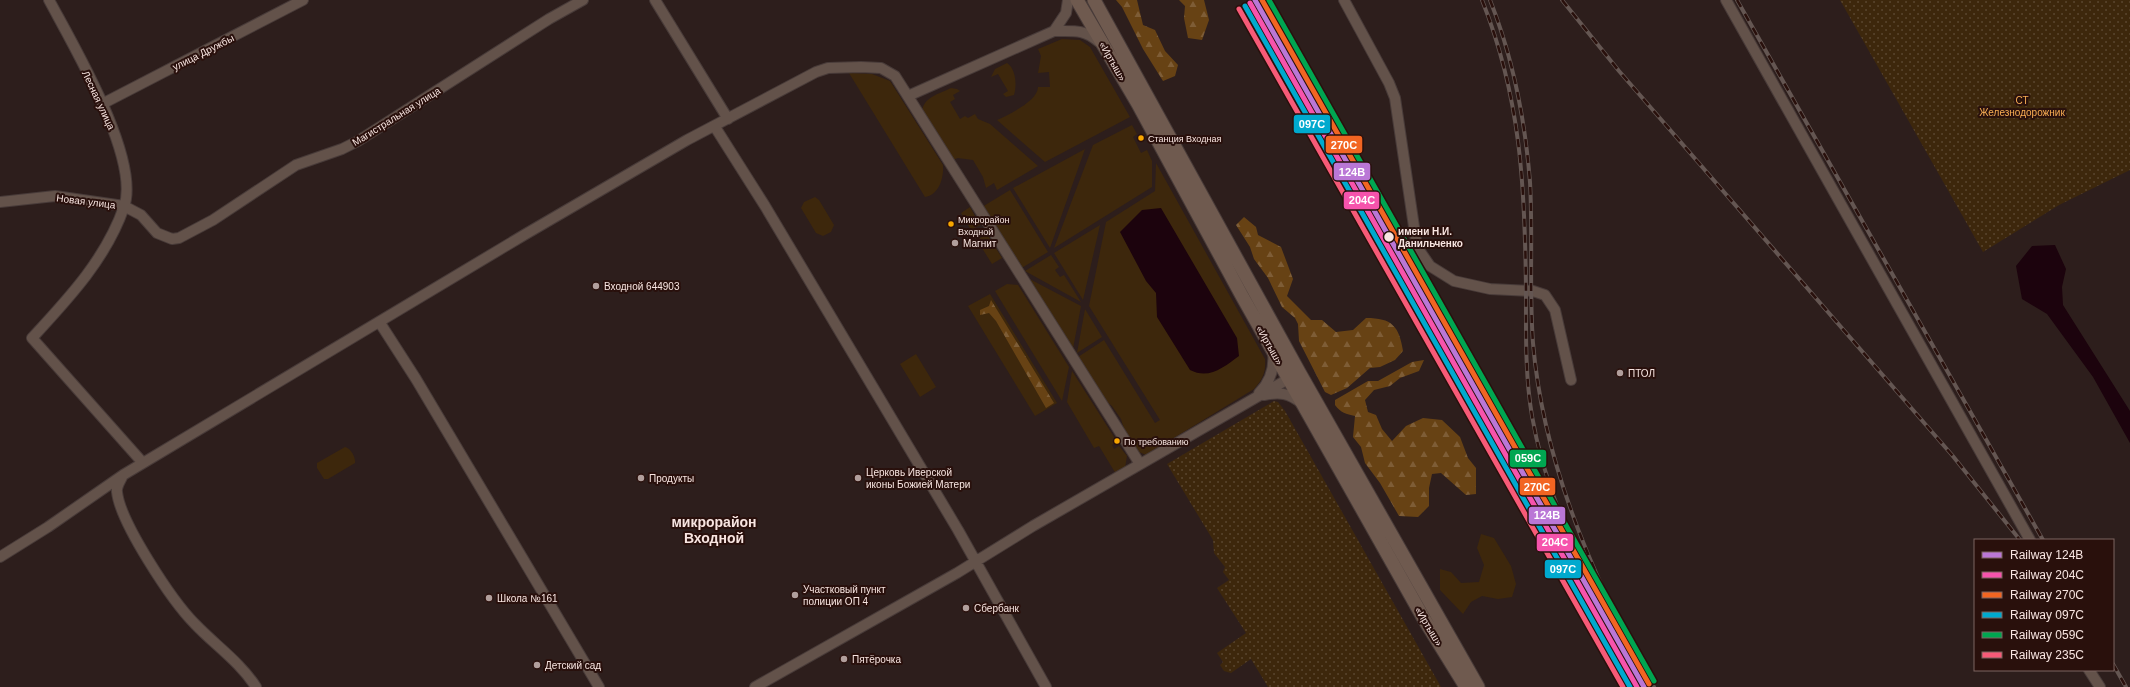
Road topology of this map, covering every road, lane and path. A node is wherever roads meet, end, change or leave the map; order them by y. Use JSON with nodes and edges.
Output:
{"nodes":[{"id":1,"x":49,"y":0,"type":"edge"},
{"id":2,"x":303,"y":0,"type":"edge"},
{"id":3,"x":583,"y":0,"type":"edge"},
{"id":4,"x":654,"y":0,"type":"edge"},
{"id":5,"x":1068,"y":0,"type":"edge"},
{"id":6,"x":1077,"y":0,"type":"edge"},
{"id":7,"x":1094,"y":0,"type":"edge"},
{"id":8,"x":1344,"y":0,"type":"edge"},
{"id":9,"x":1726,"y":0,"type":"edge"},
{"id":10,"x":1054,"y":31,"type":"junction"},
{"id":11,"x":1104,"y":46,"type":"junction"},
{"id":12,"x":908,"y":96,"type":"junction"},
{"id":13,"x":102,"y":104,"type":"junction"},
{"id":14,"x":728,"y":118,"type":"junction"},
{"id":15,"x":715,"y":126,"type":"junction"},
{"id":16,"x":0,"y":202,"type":"edge"},
{"id":17,"x":124,"y":206,"type":"junction"},
{"id":18,"x":380,"y":322,"type":"junction"},
{"id":19,"x":1273,"y":350,"type":"junction"},
{"id":20,"x":1294,"y":375,"type":"junction"},
{"id":21,"x":1571,"y":380,"type":"dead end"},
{"id":22,"x":1255,"y":397,"type":"junction"},
{"id":23,"x":1305,"y":406,"type":"junction"},
{"id":24,"x":143,"y":463,"type":"junction"},
{"id":25,"x":1140,"y":464,"type":"junction"},
{"id":26,"x":123,"y":475,"type":"junction"},
{"id":27,"x":2029,"y":539,"type":"edge"},
{"id":28,"x":0,"y":557,"type":"edge"},
{"id":29,"x":976,"y":561,"type":"junction"},
{"id":30,"x":2090,"y":671,"type":"edge"},
{"id":31,"x":256,"y":687,"type":"edge"},
{"id":32,"x":599,"y":687,"type":"edge"},
{"id":33,"x":755,"y":687,"type":"edge"},
{"id":34,"x":1046,"y":687,"type":"edge"},
{"id":35,"x":1466,"y":687,"type":"edge"},
{"id":36,"x":1478,"y":687,"type":"edge"},
{"id":37,"x":2100,"y":687,"type":"edge"}],
"edges":[{"from":1,"to":13,"type":"street","name":"Лесная улица"},
{"from":2,"to":13,"type":"street","name":"улица Дружбы"},
{"from":3,"to":17,"type":"street","name":"Магистральная улица"},
{"from":4,"to":14,"type":"street"},
{"from":5,"to":10,"type":"street"},
{"from":6,"to":11,"type":"main road","name":"«Иртыш»"},
{"from":7,"to":20,"type":"main road","name":"«Иртыш»"},
{"from":8,"to":21,"type":"street"},
{"from":9,"to":27,"type":"street"},
{"from":10,"to":11,"type":"street"},
{"from":10,"to":12,"type":"street"},
{"from":11,"to":19,"type":"main road","name":"«Иртыш»"},
{"from":12,"to":14,"type":"street"},
{"from":12,"to":25,"type":"street"},
{"from":13,"to":17,"type":"street","name":"Лесная улица"},
{"from":14,"to":15,"type":"street"},
{"from":15,"to":18,"type":"street"},
{"from":15,"to":29,"type":"street"},
{"from":16,"to":17,"type":"street","name":"Новая улица"},
{"from":17,"to":24,"type":"street"},
{"from":18,"to":24,"type":"street"},
{"from":18,"to":32,"type":"street"},
{"from":19,"to":20,"type":"main road","name":"«Иртыш»"},
{"from":19,"to":22,"type":"street"},
{"from":20,"to":22,"type":"street"},
{"from":20,"to":23,"type":"main road","name":"«Иртыш»"},
{"from":20,"to":36,"type":"main road","name":"«Иртыш»"},
{"from":22,"to":23,"type":"street"},
{"from":22,"to":25,"type":"street"},
{"from":23,"to":35,"type":"main road","name":"«Иртыш»"},
{"from":24,"to":26,"type":"street"},
{"from":25,"to":29,"type":"street"},
{"from":26,"to":28,"type":"street"},
{"from":26,"to":31,"type":"street"},
{"from":29,"to":33,"type":"street"},
{"from":29,"to":34,"type":"street"},
{"from":30,"to":37,"type":"street"}]}
